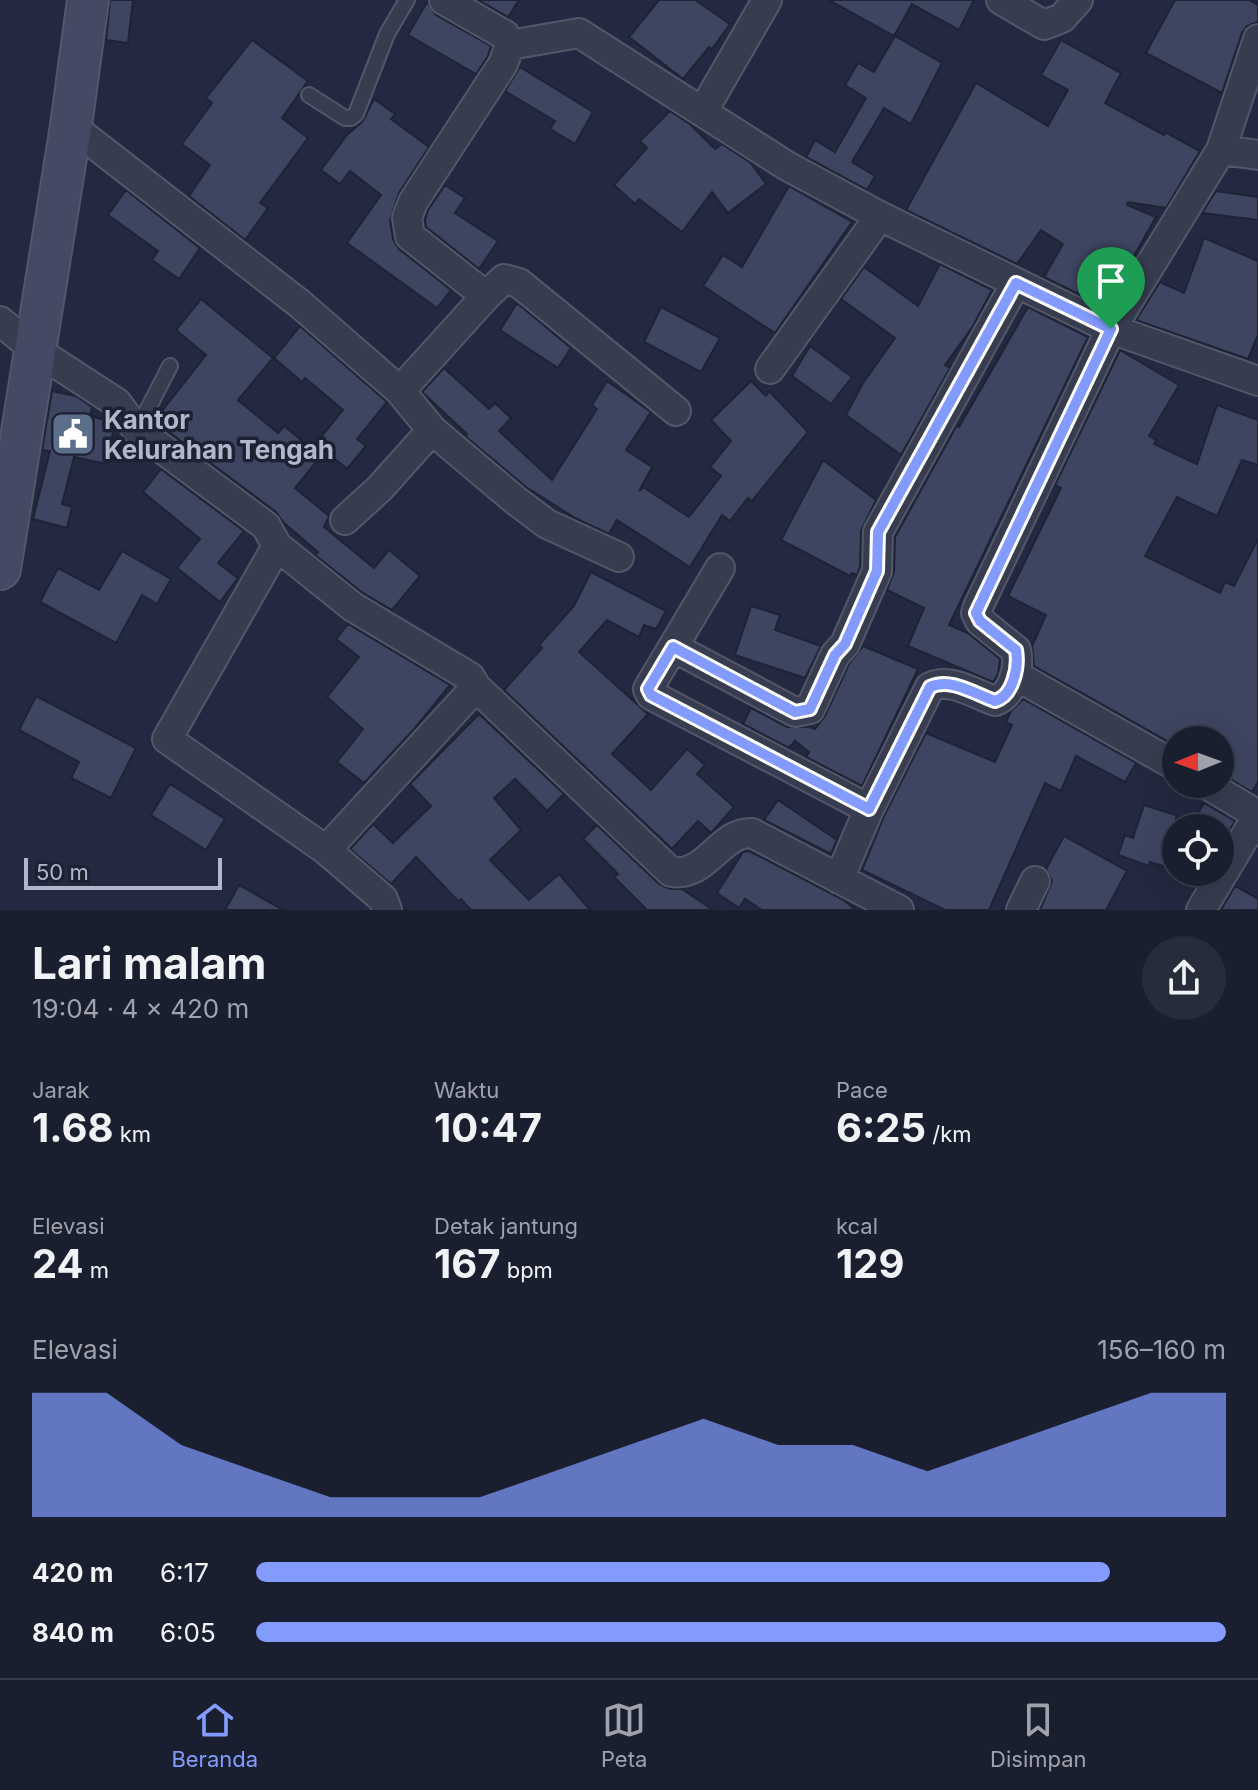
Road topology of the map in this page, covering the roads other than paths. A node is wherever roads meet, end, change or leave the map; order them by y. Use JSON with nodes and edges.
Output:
{"nodes":[{"id":1,"x":88,"y":0,"type":"edge"},
{"id":2,"x":407,"y":0,"type":"edge"},
{"id":3,"x":444,"y":0,"type":"edge"},
{"id":4,"x":767,"y":0,"type":"edge"},
{"id":5,"x":1001,"y":0,"type":"edge"},
{"id":6,"x":1078,"y":0,"type":"edge"},
{"id":7,"x":1258,"y":39,"type":"edge"},
{"id":8,"x":510,"y":45,"type":"junction"},
{"id":9,"x":309,"y":95,"type":"dead end"},
{"id":10,"x":703,"y":111,"type":"junction"},
{"id":11,"x":71,"y":126,"type":"junction"},
{"id":12,"x":1221,"y":150,"type":"junction"},
{"id":13,"x":1258,"y":155,"type":"edge"},
{"id":14,"x":880,"y":216,"type":"junction"},
{"id":15,"x":1016,"y":283,"type":"junction"},
{"id":16,"x":486,"y":296,"type":"junction"},
{"id":17,"x":0,"y":321,"type":"edge"},
{"id":18,"x":1111,"y":329,"type":"junction"},
{"id":19,"x":34,"y":349,"type":"junction"},
{"id":20,"x":170,"y":366,"type":"dead end"},
{"id":21,"x":770,"y":369,"type":"dead end"},
{"id":22,"x":1258,"y":381,"type":"edge"},
{"id":23,"x":400,"y":391,"type":"junction"},
{"id":24,"x":676,"y":411,"type":"dead end"},
{"id":25,"x":137,"y":430,"type":"junction"},
{"id":26,"x":432,"y":430,"type":"junction"},
{"id":27,"x":345,"y":520,"type":"dead end"},
{"id":28,"x":277,"y":546,"type":"junction"},
{"id":29,"x":619,"y":557,"type":"dead end"},
{"id":30,"x":1,"y":560,"type":"edge"},
{"id":31,"x":720,"y":568,"type":"dead end"},
{"id":32,"x":673,"y":647,"type":"junction"},
{"id":33,"x":1015,"y":675,"type":"junction"},
{"id":34,"x":476,"y":687,"type":"junction"},
{"id":35,"x":1162,"y":758,"type":"edge"},
{"id":36,"x":1229,"y":798,"type":"edge"},
{"id":37,"x":869,"y":809,"type":"junction"},
{"id":38,"x":1258,"y":815,"type":"edge"},
{"id":39,"x":326,"y":850,"type":"junction"},
{"id":40,"x":839,"y":879,"type":"junction"},
{"id":41,"x":1035,"y":881,"type":"dead end"},
{"id":42,"x":387,"y":910,"type":"edge"},
{"id":43,"x":899,"y":910,"type":"edge"},
{"id":44,"x":1021,"y":910,"type":"edge"},
{"id":45,"x":1201,"y":910,"type":"edge"}],
"edges":[{"from":1,"to":11,"type":"main road"},
{"from":2,"to":9,"type":"lane"},
{"from":3,"to":8,"type":"street"},
{"from":4,"to":10,"type":"street"},
{"from":5,"to":6,"type":"street"},
{"from":7,"to":12,"type":"street"},
{"from":8,"to":10,"type":"street"},
{"from":8,"to":16,"type":"street"},
{"from":10,"to":14,"type":"street"},
{"from":11,"to":19,"type":"main road"},
{"from":11,"to":23,"type":"street"},
{"from":12,"to":13,"type":"street"},
{"from":12,"to":18,"type":"street"},
{"from":14,"to":15,"type":"street"},
{"from":14,"to":21,"type":"street"},
{"from":15,"to":18,"type":"street"},
{"from":15,"to":32,"type":"street"},
{"from":16,"to":23,"type":"street"},
{"from":16,"to":24,"type":"street"},
{"from":17,"to":19,"type":"street"},
{"from":18,"to":22,"type":"street"},
{"from":18,"to":33,"type":"street"},
{"from":19,"to":25,"type":"street"},
{"from":19,"to":30,"type":"main road"},
{"from":20,"to":25,"type":"lane"},
{"from":23,"to":26,"type":"street"},
{"from":25,"to":28,"type":"street"},
{"from":26,"to":27,"type":"street"},
{"from":26,"to":29,"type":"street"},
{"from":28,"to":34,"type":"street"},
{"from":28,"to":39,"type":"street"},
{"from":31,"to":32,"type":"street"},
{"from":32,"to":37,"type":"street"},
{"from":33,"to":35,"type":"street"},
{"from":33,"to":37,"type":"street"},
{"from":34,"to":39,"type":"street"},
{"from":34,"to":40,"type":"street"},
{"from":36,"to":38,"type":"street"},
{"from":37,"to":40,"type":"street"},
{"from":38,"to":45,"type":"street"},
{"from":39,"to":42,"type":"street"},
{"from":40,"to":43,"type":"street"},
{"from":41,"to":44,"type":"street"}]}
